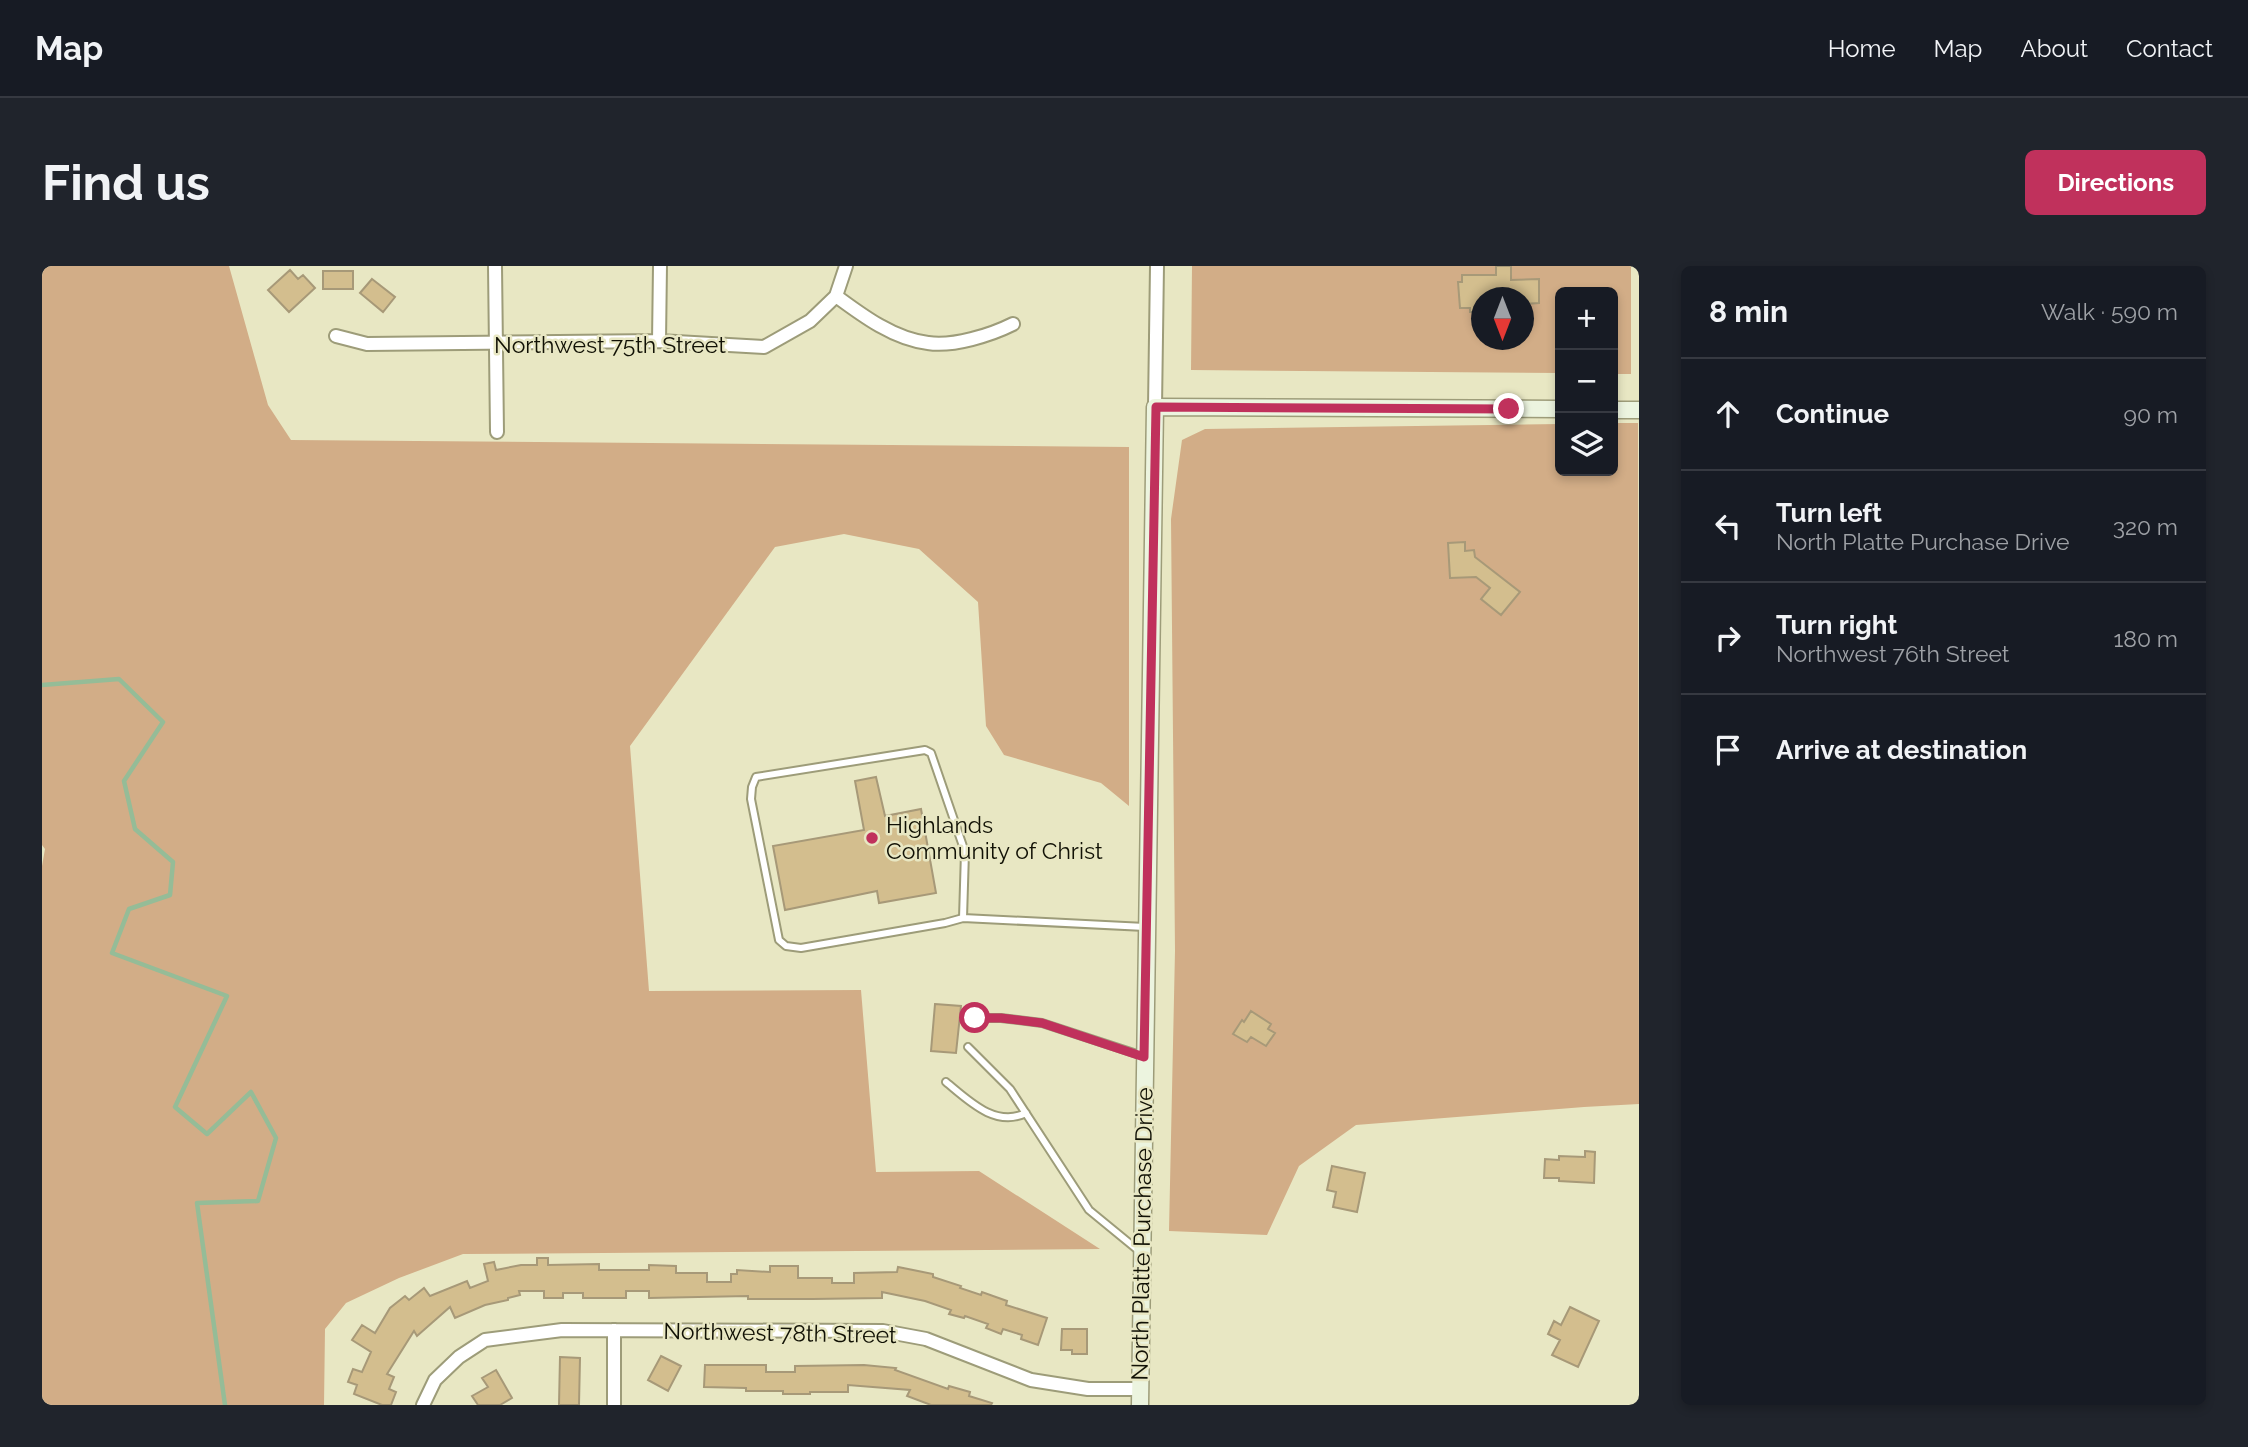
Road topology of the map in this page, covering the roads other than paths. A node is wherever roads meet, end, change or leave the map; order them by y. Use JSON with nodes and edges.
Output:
{"nodes":[{"id":1,"x":495,"y":266,"type":"edge"},
{"id":2,"x":660,"y":266,"type":"edge"},
{"id":3,"x":846,"y":266,"type":"edge"},
{"id":4,"x":1157,"y":266,"type":"edge"},
{"id":5,"x":836,"y":296,"type":"junction"},
{"id":6,"x":1013,"y":324,"type":"dead end"},
{"id":7,"x":336,"y":336,"type":"dead end"},
{"id":8,"x":659,"y":341,"type":"junction"},
{"id":9,"x":496,"y":344,"type":"junction"},
{"id":10,"x":1156,"y":407,"type":"junction"},
{"id":11,"x":1555,"y":410,"type":"edge"},
{"id":12,"x":1618,"y":410,"type":"edge"},
{"id":13,"x":1639,"y":410,"type":"edge"},
{"id":14,"x":496,"y":432,"type":"dead end"},
{"id":15,"x":963,"y":918,"type":"junction"},
{"id":16,"x":1146,"y":928,"type":"junction"},
{"id":17,"x":975,"y":1018,"type":"dead end"},
{"id":18,"x":968,"y":1047,"type":"dead end"},
{"id":19,"x":1144,"y":1057,"type":"junction"},
{"id":20,"x":946,"y":1082,"type":"dead end"},
{"id":21,"x":1026,"y":1113,"type":"junction"},
{"id":22,"x":1141,"y":1252,"type":"junction"},
{"id":23,"x":614,"y":1330,"type":"junction"},
{"id":24,"x":1140,"y":1397,"type":"edge"},
{"id":25,"x":423,"y":1405,"type":"edge"},
{"id":26,"x":614,"y":1405,"type":"edge"}],
"edges":[{"from":1,"to":9,"type":"street"},
{"from":2,"to":8,"type":"street"},
{"from":3,"to":5,"type":"street","name":"Northwest 75th Street"},
{"from":4,"to":10,"type":"street","name":"North Platte Purchase Drive"},
{"from":5,"to":6,"type":"street"},
{"from":5,"to":8,"type":"street","name":"Northwest 75th Street"},
{"from":7,"to":9,"type":"street","name":"Northwest 75th Street"},
{"from":8,"to":9,"type":"street","name":"Northwest 75th Street"},
{"from":9,"to":14,"type":"street"},
{"from":10,"to":11,"type":"street"},
{"from":10,"to":16,"type":"street","name":"North Platte Purchase Drive"},
{"from":12,"to":13,"type":"street"},
{"from":15,"to":15,"type":"lane"},
{"from":15,"to":16,"type":"lane"},
{"from":16,"to":19,"type":"street","name":"North Platte Purchase Drive"},
{"from":17,"to":19,"type":"lane"},
{"from":18,"to":21,"type":"lane"},
{"from":19,"to":22,"type":"street","name":"North Platte Purchase Drive"},
{"from":20,"to":21,"type":"lane"},
{"from":21,"to":22,"type":"lane"},
{"from":22,"to":24,"type":"street","name":"North Platte Purchase Drive"},
{"from":23,"to":24,"type":"street","name":"Northwest 78th Street"},
{"from":23,"to":25,"type":"street","name":"Northwest 78th Street"},
{"from":23,"to":26,"type":"street"}]}
